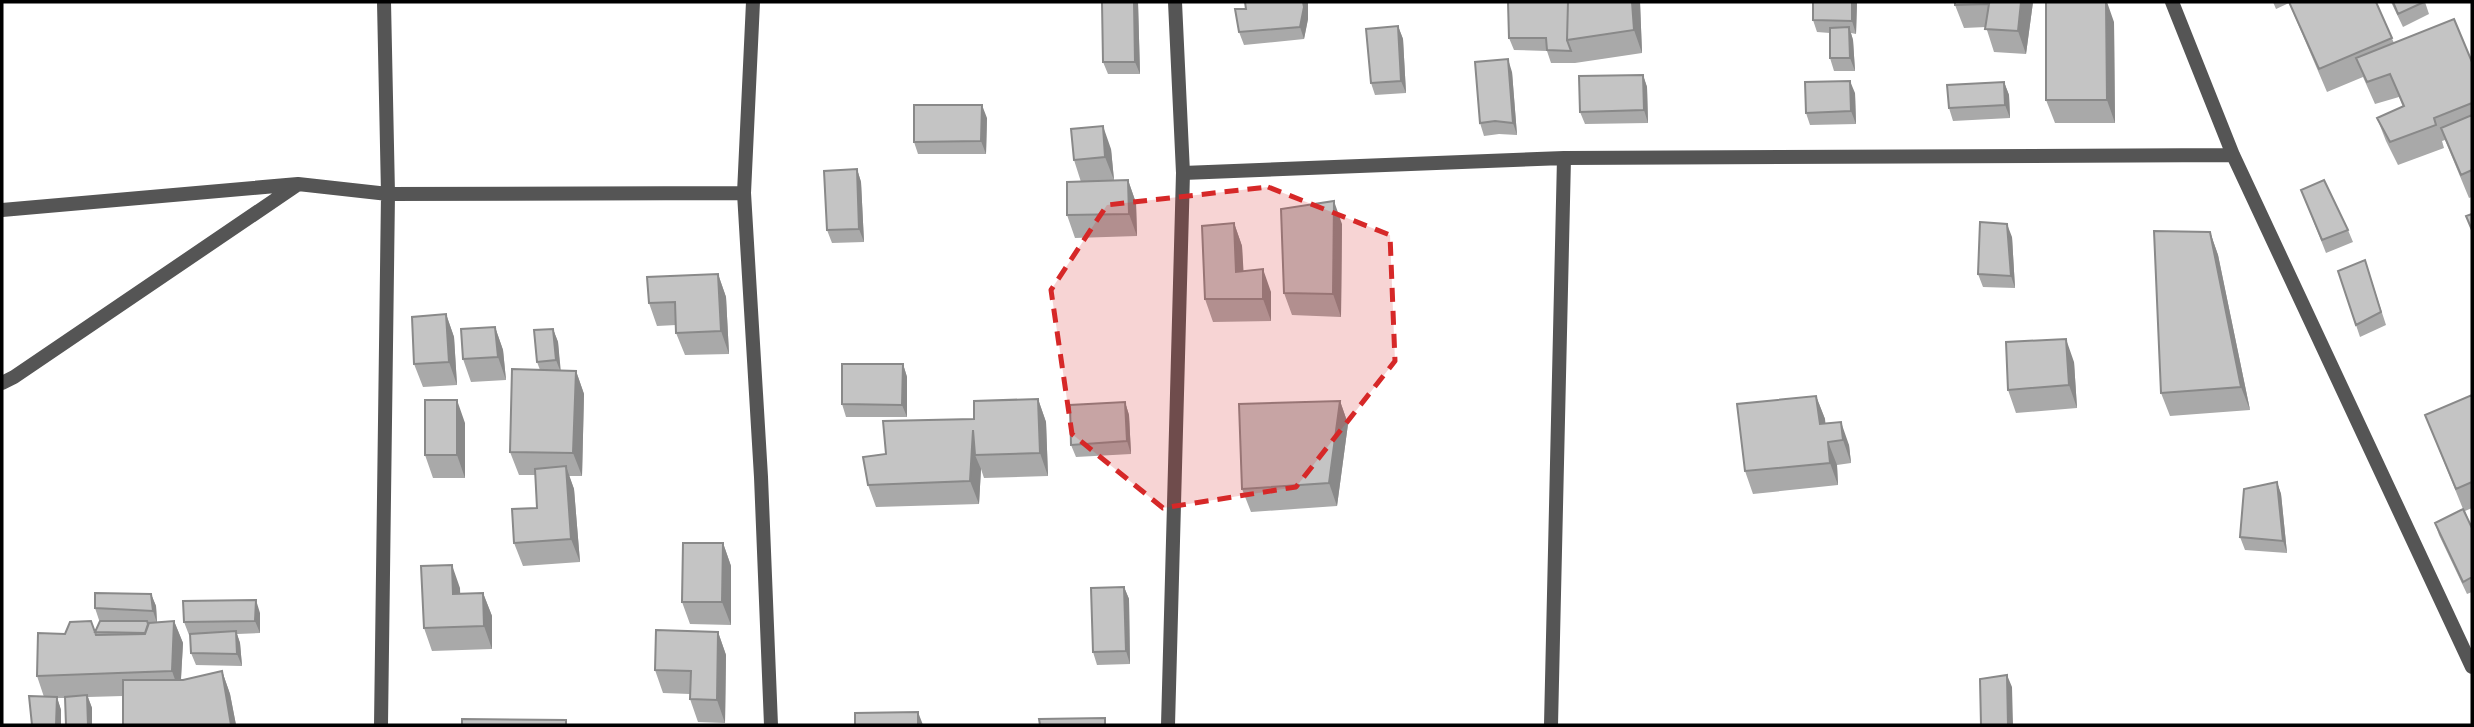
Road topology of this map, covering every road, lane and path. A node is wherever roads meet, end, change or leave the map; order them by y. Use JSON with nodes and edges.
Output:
{"nodes":[{"id":1,"x":384,"y":2,"type":"edge"},
{"id":2,"x":753,"y":2,"type":"edge"},
{"id":3,"x":1175,"y":2,"type":"edge"},
{"id":4,"x":2172,"y":2,"type":"edge"},
{"id":5,"x":2233,"y":155,"type":"junction"},
{"id":6,"x":1563,"y":158,"type":"junction"},
{"id":7,"x":1183,"y":173,"type":"junction"},
{"id":8,"x":299,"y":184,"type":"junction"},
{"id":9,"x":744,"y":193,"type":"junction"},
{"id":10,"x":388,"y":194,"type":"junction"},
{"id":11,"x":2,"y":211,"type":"edge"},
{"id":12,"x":2,"y":383,"type":"edge"},
{"id":13,"x":2472,"y":667,"type":"edge"},
{"id":14,"x":381,"y":725,"type":"edge"},
{"id":15,"x":771,"y":725,"type":"edge"},
{"id":16,"x":1168,"y":725,"type":"edge"},
{"id":17,"x":1551,"y":725,"type":"edge"}],
"edges":[{"from":1,"to":10,"type":"street"},
{"from":2,"to":9,"type":"street"},
{"from":3,"to":7,"type":"street"},
{"from":4,"to":5,"type":"street"},
{"from":5,"to":6,"type":"street"},
{"from":5,"to":13,"type":"street"},
{"from":6,"to":7,"type":"street"},
{"from":6,"to":17,"type":"street"},
{"from":7,"to":16,"type":"street"},
{"from":8,"to":10,"type":"street"},
{"from":8,"to":11,"type":"street"},
{"from":8,"to":12,"type":"street"},
{"from":9,"to":10,"type":"street"},
{"from":9,"to":15,"type":"street"},
{"from":10,"to":14,"type":"street"}]}
